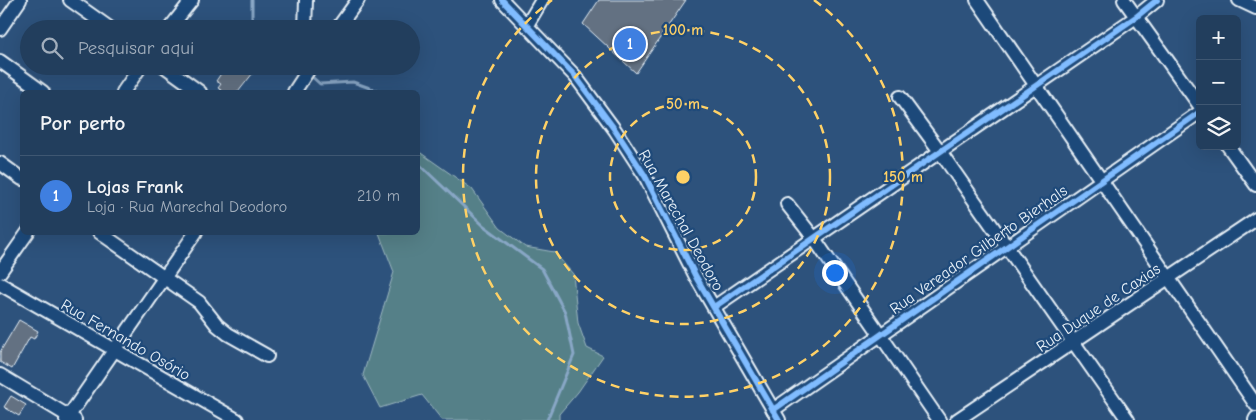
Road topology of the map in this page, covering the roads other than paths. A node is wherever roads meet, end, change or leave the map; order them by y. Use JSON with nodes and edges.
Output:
{"nodes":[{"id":1,"x":20,"y":0,"type":"edge"},
{"id":2,"x":70,"y":0,"type":"edge"},
{"id":3,"x":192,"y":0,"type":"edge"},
{"id":4,"x":306,"y":0,"type":"edge"},
{"id":5,"x":358,"y":0,"type":"edge"},
{"id":6,"x":502,"y":0,"type":"edge"},
{"id":7,"x":542,"y":0,"type":"edge"},
{"id":8,"x":977,"y":0,"type":"edge"},
{"id":9,"x":1124,"y":0,"type":"edge"},
{"id":10,"x":1157,"y":0,"type":"edge"},
{"id":11,"x":1240,"y":0,"type":"edge"},
{"id":12,"x":1256,"y":8,"type":"edge"},
{"id":13,"x":1136,"y":17,"type":"junction"},
{"id":14,"x":98,"y":20,"type":"edge"},
{"id":15,"x":176,"y":20,"type":"edge"},
{"id":16,"x":305,"y":20,"type":"edge"},
{"id":17,"x":344,"y":20,"type":"edge"},
{"id":18,"x":527,"y":25,"type":"junction"},
{"id":19,"x":0,"y":29,"type":"edge"},
{"id":20,"x":0,"y":61,"type":"edge"},
{"id":21,"x":135,"y":75,"type":"edge"},
{"id":22,"x":176,"y":75,"type":"edge"},
{"id":23,"x":306,"y":75,"type":"edge"},
{"id":24,"x":1034,"y":85,"type":"junction"},
{"id":25,"x":296,"y":89,"type":"edge"},
{"id":26,"x":40,"y":90,"type":"edge"},
{"id":27,"x":124,"y":90,"type":"edge"},
{"id":28,"x":197,"y":90,"type":"edge"},
{"id":29,"x":900,"y":97,"type":"dead end"},
{"id":30,"x":1199,"y":105,"type":"edge"},
{"id":31,"x":1196,"y":115,"type":"edge"},
{"id":32,"x":940,"y":150,"type":"junction"},
{"id":33,"x":1231,"y":150,"type":"edge"},
{"id":34,"x":0,"y":163,"type":"edge"},
{"id":35,"x":20,"y":178,"type":"edge"},
{"id":36,"x":1101,"y":181,"type":"junction"},
{"id":37,"x":1256,"y":185,"type":"edge"},
{"id":38,"x":787,"y":204,"type":"dead end"},
{"id":39,"x":1256,"y":219,"type":"edge"},
{"id":40,"x":26,"y":235,"type":"edge"},
{"id":41,"x":103,"y":235,"type":"edge"},
{"id":42,"x":194,"y":235,"type":"edge"},
{"id":43,"x":813,"y":237,"type":"junction"},
{"id":44,"x":1008,"y":246,"type":"junction"},
{"id":45,"x":0,"y":272,"type":"edge"},
{"id":46,"x":164,"y":278,"type":"junction"},
{"id":47,"x":1168,"y":280,"type":"junction"},
{"id":48,"x":0,"y":284,"type":"edge"},
{"id":49,"x":714,"y":307,"type":"junction"},
{"id":50,"x":880,"y":334,"type":"junction"},
{"id":51,"x":1074,"y":343,"type":"junction"},
{"id":52,"x":113,"y":351,"type":"junction"},
{"id":53,"x":268,"y":356,"type":"dead end"},
{"id":54,"x":0,"y":375,"type":"edge"},
{"id":55,"x":1256,"y":404,"type":"edge"},
{"id":56,"x":776,"y":415,"type":"edge"},
{"id":57,"x":70,"y":419,"type":"edge"},
{"id":58,"x":961,"y":419,"type":"edge"},
{"id":59,"x":237,"y":420,"type":"edge"},
{"id":60,"x":939,"y":420,"type":"edge"},
{"id":61,"x":1128,"y":420,"type":"edge"}],
"edges":[{"from":1,"to":19,"type":"street"},
{"from":2,"to":14,"type":"street"},
{"from":3,"to":15,"type":"street"},
{"from":4,"to":16,"type":"street"},
{"from":5,"to":17,"type":"street"},
{"from":6,"to":18,"type":"street","name":"Rua Marechal Deodoro"},
{"from":7,"to":18,"type":"street"},
{"from":8,"to":24,"type":"street"},
{"from":9,"to":13,"type":"street"},
{"from":10,"to":13,"type":"street"},
{"from":11,"to":12,"type":"street"},
{"from":13,"to":24,"type":"street"},
{"from":13,"to":30,"type":"street"},
{"from":18,"to":49,"type":"street","name":"Rua Marechal Deodoro"},
{"from":20,"to":26,"type":"street"},
{"from":21,"to":27,"type":"street"},
{"from":22,"to":28,"type":"street"},
{"from":23,"to":25,"type":"street"},
{"from":24,"to":32,"type":"street"},
{"from":24,"to":36,"type":"street"},
{"from":29,"to":32,"type":"street"},
{"from":31,"to":36,"type":"street","name":"Rua Vereador Gilberto Bierhals"},
{"from":32,"to":43,"type":"street"},
{"from":32,"to":44,"type":"street"},
{"from":33,"to":37,"type":"street"},
{"from":34,"to":35,"type":"street"},
{"from":36,"to":44,"type":"street","name":"Rua Vereador Gilberto Bierhals"},
{"from":36,"to":47,"type":"street"},
{"from":38,"to":43,"type":"street"},
{"from":39,"to":47,"type":"street","name":"Rua Duque de Caxias"},
{"from":40,"to":45,"type":"street"},
{"from":41,"to":46,"type":"street"},
{"from":42,"to":46,"type":"street"},
{"from":43,"to":49,"type":"street"},
{"from":43,"to":50,"type":"street"},
{"from":44,"to":50,"type":"street","name":"Rua Vereador Gilberto Bierhals"},
{"from":44,"to":51,"type":"street"},
{"from":46,"to":52,"type":"street"},
{"from":46,"to":53,"type":"street"},
{"from":47,"to":51,"type":"street","name":"Rua Duque de Caxias"},
{"from":47,"to":55,"type":"street"},
{"from":48,"to":52,"type":"street","name":"Rua Fernando Osório"},
{"from":49,"to":56,"type":"street","name":"Rua Marechal Deodoro"},
{"from":50,"to":56,"type":"street","name":"Rua Vereador Gilberto Bierhals"},
{"from":50,"to":60,"type":"street"},
{"from":51,"to":58,"type":"street","name":"Rua Duque de Caxias"},
{"from":51,"to":61,"type":"street"},
{"from":52,"to":57,"type":"street"},
{"from":52,"to":59,"type":"street","name":"Rua Fernando Osório"},
{"from":54,"to":57,"type":"street"}]}
